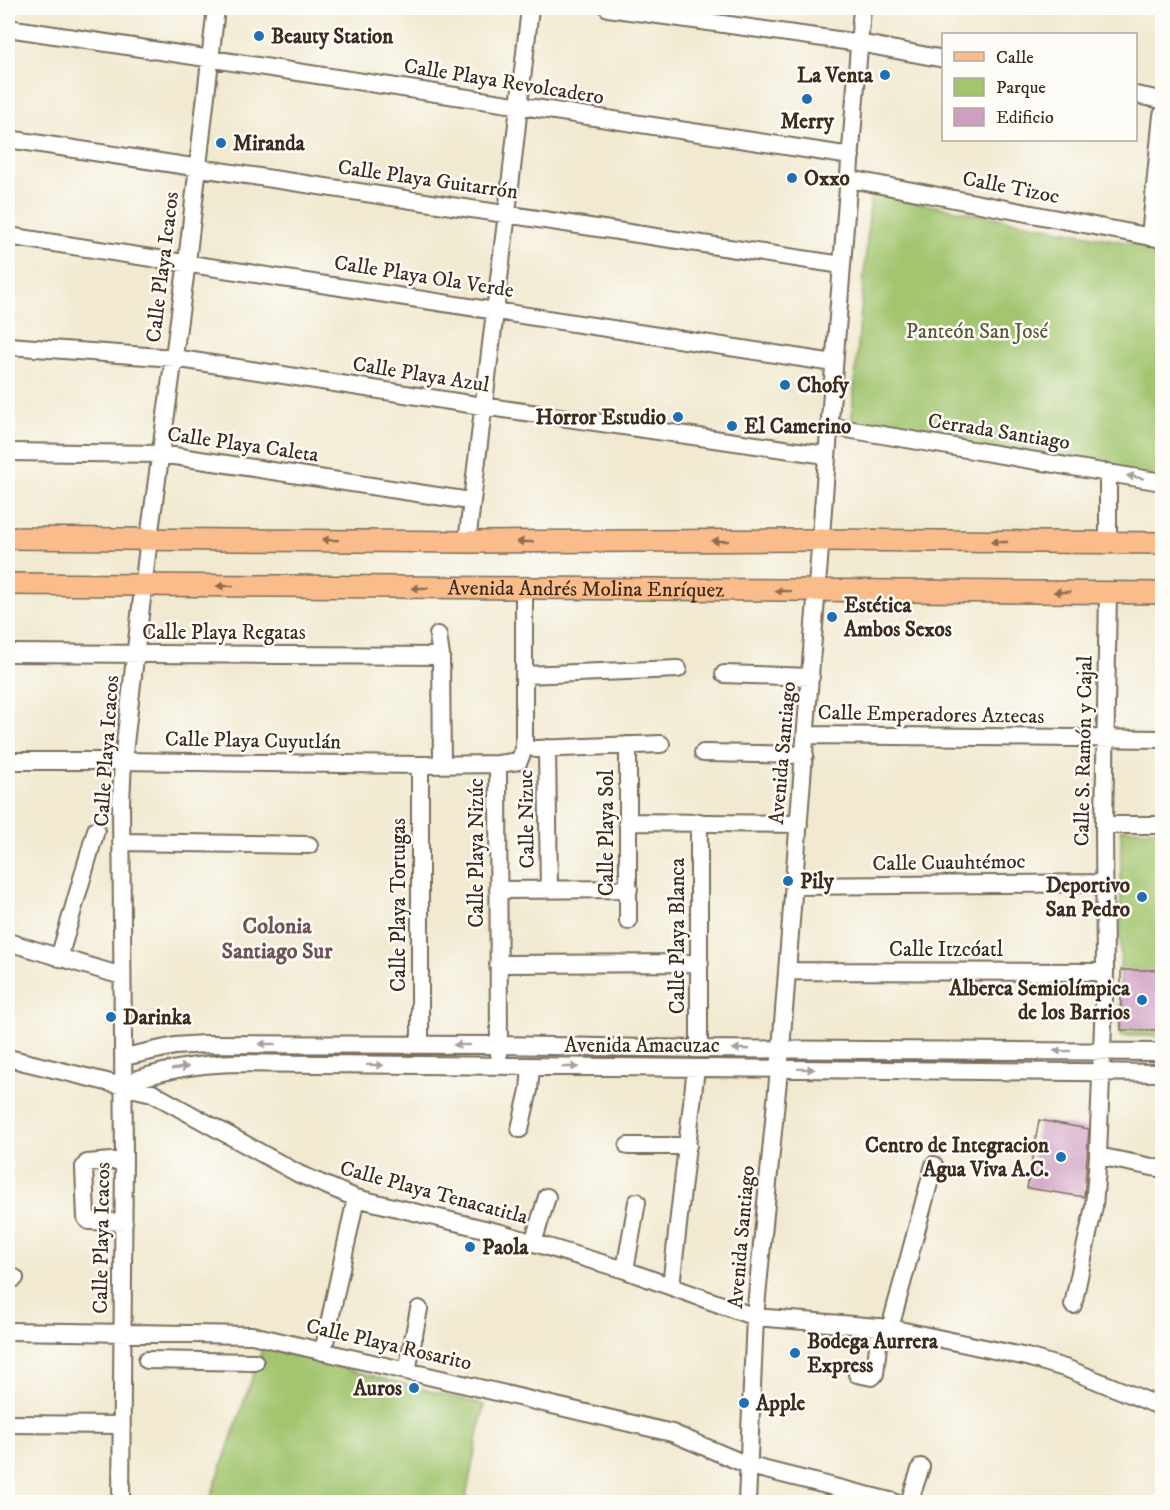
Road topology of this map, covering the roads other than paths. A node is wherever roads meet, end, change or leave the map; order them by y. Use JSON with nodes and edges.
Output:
{"nodes":[{"id":1,"x":216,"y":8,"type":"edge"},
{"id":2,"x":530,"y":8,"type":"edge"},
{"id":3,"x":608,"y":8,"type":"edge"},
{"id":4,"x":862,"y":8,"type":"edge"},
{"id":5,"x":8,"y":28,"type":"edge"},
{"id":6,"x":860,"y":43,"type":"junction"},
{"id":7,"x":942,"y":58,"type":"edge"},
{"id":8,"x":209,"y":60,"type":"junction"},
{"id":9,"x":1137,"y":95,"type":"edge"},
{"id":10,"x":1162,"y":100,"type":"edge"},
{"id":11,"x":520,"y":106,"type":"junction"},
{"id":12,"x":1162,"y":115,"type":"edge"},
{"id":13,"x":8,"y":139,"type":"edge"},
{"id":14,"x":851,"y":156,"type":"junction"},
{"id":15,"x":198,"y":169,"type":"junction"},
{"id":16,"x":850,"y":179,"type":"junction"},
{"id":17,"x":507,"y":213,"type":"junction"},
{"id":18,"x":8,"y":236,"type":"edge"},
{"id":19,"x":1156,"y":238,"type":"edge"},
{"id":20,"x":187,"y":262,"type":"junction"},
{"id":21,"x":842,"y":265,"type":"junction"},
{"id":22,"x":494,"y":310,"type":"junction"},
{"id":23,"x":8,"y":346,"type":"edge"},
{"id":24,"x":174,"y":358,"type":"junction"},
{"id":25,"x":834,"y":363,"type":"junction"},
{"id":26,"x":482,"y":406,"type":"junction"},
{"id":27,"x":829,"y":426,"type":"junction"},
{"id":28,"x":8,"y":452,"type":"edge"},
{"id":29,"x":161,"y":454,"type":"junction"},
{"id":30,"x":826,"y":455,"type":"junction"},
{"id":31,"x":1108,"y":472,"type":"junction"},
{"id":32,"x":1162,"y":482,"type":"edge"},
{"id":33,"x":470,"y":501,"type":"junction"},
{"id":34,"x":149,"y":538,"type":"junction"},
{"id":35,"x":8,"y":539,"type":"edge"},
{"id":36,"x":821,"y":540,"type":"junction"},
{"id":37,"x":467,"y":542,"type":"junction"},
{"id":38,"x":1108,"y":542,"type":"junction"},
{"id":39,"x":1162,"y":543,"type":"edge"},
{"id":40,"x":8,"y":584,"type":"edge"},
{"id":41,"x":144,"y":586,"type":"junction"},
{"id":42,"x":524,"y":588,"type":"junction"},
{"id":43,"x":818,"y":591,"type":"junction"},
{"id":44,"x":1108,"y":592,"type":"junction"},
{"id":45,"x":1162,"y":593,"type":"edge"},
{"id":46,"x":438,"y":635,"type":"dead end"},
{"id":47,"x":8,"y":653,"type":"edge"},
{"id":48,"x":136,"y":654,"type":"junction"},
{"id":49,"x":441,"y":656,"type":"junction"},
{"id":50,"x":678,"y":669,"type":"dead end"},
{"id":51,"x":724,"y":674,"type":"dead end"},
{"id":52,"x":524,"y":675,"type":"junction"},
{"id":53,"x":811,"y":677,"type":"junction"},
{"id":54,"x":807,"y":735,"type":"junction"},
{"id":55,"x":1106,"y":738,"type":"junction"},
{"id":56,"x":1162,"y":739,"type":"edge"},
{"id":57,"x":661,"y":744,"type":"dead end"},
{"id":58,"x":628,"y":745,"type":"junction"},
{"id":59,"x":547,"y":748,"type":"junction"},
{"id":60,"x":524,"y":749,"type":"junction"},
{"id":61,"x":703,"y":753,"type":"dead end"},
{"id":62,"x":805,"y":755,"type":"junction"},
{"id":63,"x":123,"y":760,"type":"junction"},
{"id":64,"x":8,"y":761,"type":"edge"},
{"id":65,"x":498,"y":764,"type":"junction"},
{"id":66,"x":420,"y":765,"type":"junction"},
{"id":67,"x":442,"y":765,"type":"junction"},
{"id":68,"x":627,"y":822,"type":"junction"},
{"id":69,"x":699,"y":822,"type":"junction"},
{"id":70,"x":799,"y":824,"type":"junction"},
{"id":71,"x":1104,"y":825,"type":"junction"},
{"id":72,"x":1162,"y":825,"type":"edge"},
{"id":73,"x":96,"y":830,"type":"dead end"},
{"id":74,"x":121,"y":842,"type":"junction"},
{"id":75,"x":309,"y":845,"type":"dead end"},
{"id":76,"x":1104,"y":883,"type":"junction"},
{"id":77,"x":794,"y":886,"type":"junction"},
{"id":78,"x":629,"y":889,"type":"junction"},
{"id":79,"x":498,"y":890,"type":"junction"},
{"id":80,"x":549,"y":890,"type":"junction"},
{"id":81,"x":628,"y":921,"type":"dead end"},
{"id":82,"x":8,"y":942,"type":"edge"},
{"id":83,"x":59,"y":958,"type":"junction"},
{"id":84,"x":700,"y":963,"type":"junction"},
{"id":85,"x":498,"y":964,"type":"junction"},
{"id":86,"x":787,"y":971,"type":"junction"},
{"id":87,"x":1105,"y":972,"type":"junction"},
{"id":88,"x":122,"y":976,"type":"junction"},
{"id":89,"x":420,"y":1045,"type":"junction"},
{"id":90,"x":498,"y":1045,"type":"junction"},
{"id":91,"x":781,"y":1048,"type":"junction"},
{"id":92,"x":699,"y":1049,"type":"junction"},
{"id":93,"x":1102,"y":1052,"type":"junction"},
{"id":94,"x":1162,"y":1052,"type":"edge"},
{"id":95,"x":124,"y":1057,"type":"junction"},
{"id":96,"x":8,"y":1058,"type":"edge"},
{"id":97,"x":499,"y":1066,"type":"junction"},
{"id":98,"x":531,"y":1067,"type":"junction"},
{"id":99,"x":696,"y":1068,"type":"junction"},
{"id":100,"x":779,"y":1068,"type":"junction"},
{"id":101,"x":1102,"y":1072,"type":"junction"},
{"id":102,"x":1162,"y":1073,"type":"edge"},
{"id":103,"x":124,"y":1084,"type":"junction"},
{"id":104,"x":520,"y":1129,"type":"dead end"},
{"id":105,"x":628,"y":1146,"type":"dead end"},
{"id":106,"x":688,"y":1146,"type":"junction"},
{"id":107,"x":1098,"y":1156,"type":"junction"},
{"id":108,"x":124,"y":1160,"type":"junction"},
{"id":109,"x":934,"y":1165,"type":"dead end"},
{"id":110,"x":1162,"y":1169,"type":"edge"},
{"id":111,"x":547,"y":1197,"type":"dead end"},
{"id":112,"x":356,"y":1198,"type":"junction"},
{"id":113,"x":637,"y":1202,"type":"dead end"},
{"id":114,"x":124,"y":1222,"type":"junction"},
{"id":115,"x":533,"y":1242,"type":"junction"},
{"id":116,"x":625,"y":1270,"type":"junction"},
{"id":117,"x":671,"y":1287,"type":"junction"},
{"id":118,"x":1073,"y":1305,"type":"dead end"},
{"id":119,"x":419,"y":1308,"type":"dead end"},
{"id":120,"x":755,"y":1317,"type":"junction"},
{"id":121,"x":885,"y":1328,"type":"junction"},
{"id":122,"x":8,"y":1332,"type":"edge"},
{"id":123,"x":122,"y":1334,"type":"junction"},
{"id":124,"x":190,"y":1334,"type":"junction"},
{"id":125,"x":323,"y":1352,"type":"junction"},
{"id":126,"x":147,"y":1360,"type":"dead end"},
{"id":127,"x":190,"y":1362,"type":"junction"},
{"id":128,"x":255,"y":1362,"type":"dead end"},
{"id":129,"x":407,"y":1371,"type":"junction"},
{"id":130,"x":857,"y":1374,"type":"dead end"},
{"id":131,"x":1162,"y":1407,"type":"edge"},
{"id":132,"x":8,"y":1424,"type":"edge"},
{"id":133,"x":122,"y":1425,"type":"junction"},
{"id":134,"x":750,"y":1466,"type":"junction"},
{"id":135,"x":921,"y":1467,"type":"dead end"},
{"id":136,"x":121,"y":1503,"type":"edge"},
{"id":137,"x":747,"y":1503,"type":"edge"},
{"id":138,"x":894,"y":1503,"type":"edge"},
{"id":139,"x":909,"y":1503,"type":"edge"}],
"edges":[{"from":1,"to":8,"type":"street","name":"Calle Playa Icacos"},
{"from":2,"to":11,"type":"street"},
{"from":3,"to":6,"type":"street"},
{"from":4,"to":6,"type":"street","name":"Avenida Santiago"},
{"from":5,"to":8,"type":"street","name":"Calle Playa Revolcadero"},
{"from":6,"to":7,"type":"street"},
{"from":6,"to":14,"type":"street","name":"Avenida Santiago"},
{"from":8,"to":11,"type":"street","name":"Calle Playa Revolcadero"},
{"from":8,"to":15,"type":"street","name":"Calle Playa Icacos"},
{"from":9,"to":10,"type":"street"},
{"from":11,"to":14,"type":"street","name":"Calle Playa Revolcadero"},
{"from":11,"to":17,"type":"street"},
{"from":12,"to":19,"type":"street"},
{"from":13,"to":15,"type":"street","name":"Calle Playa Guitarrón"},
{"from":14,"to":16,"type":"street","name":"Avenida Santiago"},
{"from":15,"to":17,"type":"street","name":"Calle Playa Guitarrón"},
{"from":15,"to":20,"type":"street","name":"Calle Playa Icacos"},
{"from":16,"to":19,"type":"street","name":"Calle Tizoc"},
{"from":16,"to":21,"type":"street","name":"Avenida Santiago"},
{"from":17,"to":21,"type":"street","name":"Calle Playa Guitarrón"},
{"from":17,"to":22,"type":"street"},
{"from":18,"to":20,"type":"street","name":"Calle Playa Ola Verde"},
{"from":20,"to":22,"type":"street","name":"Calle Playa Ola Verde"},
{"from":20,"to":24,"type":"street","name":"Calle Playa Icacos"},
{"from":21,"to":25,"type":"street","name":"Avenida Santiago"},
{"from":22,"to":25,"type":"street","name":"Calle Playa Ola Verde"},
{"from":22,"to":26,"type":"street"},
{"from":23,"to":24,"type":"street","name":"Calle Playa Azul"},
{"from":24,"to":26,"type":"street","name":"Calle Playa Azul"},
{"from":24,"to":29,"type":"street","name":"Calle Playa Icacos"},
{"from":25,"to":27,"type":"street","name":"Avenida Santiago"},
{"from":26,"to":30,"type":"street","name":"Calle Playa Azul"},
{"from":26,"to":33,"type":"street"},
{"from":27,"to":30,"type":"street","name":"Avenida Santiago"},
{"from":27,"to":31,"type":"street","name":"Cerrada Santiago"},
{"from":28,"to":29,"type":"street","name":"Calle Playa Caleta"},
{"from":29,"to":33,"type":"street","name":"Calle Playa Caleta"},
{"from":29,"to":34,"type":"street","name":"Calle Playa Icacos"},
{"from":30,"to":36,"type":"street","name":"Avenida Santiago"},
{"from":32,"to":31,"type":"street","name":"Cerrada Santiago","one_way":true},
{"from":31,"to":38,"type":"street"},
{"from":33,"to":37,"type":"street"},
{"from":34,"to":35,"type":"main road"},
{"from":37,"to":34,"type":"main road","one_way":true},
{"from":34,"to":41,"type":"street","name":"Calle Playa Icacos"},
{"from":36,"to":37,"type":"main road","one_way":true},
{"from":38,"to":36,"type":"main road","one_way":true},
{"from":36,"to":43,"type":"street","name":"Avenida Santiago"},
{"from":38,"to":39,"type":"main road"},
{"from":40,"to":41,"type":"main road","name":"Avenida Andrés Molina Enríquez"},
{"from":42,"to":41,"type":"main road","name":"Avenida Andrés Molina Enríquez","one_way":true},
{"from":41,"to":48,"type":"street","name":"Calle Playa Icacos"},
{"from":43,"to":42,"type":"main road","name":"Avenida Andrés Molina Enríquez","one_way":true},
{"from":42,"to":52,"type":"street"},
{"from":44,"to":43,"type":"main road","name":"Avenida Andrés Molina Enríquez","one_way":true},
{"from":43,"to":53,"type":"street","name":"Avenida Santiago"},
{"from":44,"to":45,"type":"main road","name":"Avenida Andrés Molina Enríquez"},
{"from":44,"to":55,"type":"street","name":"Calle S. Ramón y Cajal"},
{"from":46,"to":49,"type":"street"},
{"from":47,"to":48,"type":"street","name":"Calle Playa Regatas"},
{"from":48,"to":49,"type":"street","name":"Calle Playa Regatas"},
{"from":48,"to":63,"type":"street","name":"Calle Playa Icacos"},
{"from":49,"to":67,"type":"street"},
{"from":50,"to":52,"type":"street"},
{"from":51,"to":53,"type":"street"},
{"from":52,"to":60,"type":"street"},
{"from":53,"to":54,"type":"street","name":"Avenida Santiago"},
{"from":54,"to":55,"type":"street","name":"Calle Emperadores Aztecas"},
{"from":54,"to":62,"type":"street","name":"Avenida Santiago"},
{"from":55,"to":56,"type":"street","name":"Calle Emperadores Aztecas"},
{"from":55,"to":71,"type":"street","name":"Calle S. Ramón y Cajal"},
{"from":57,"to":58,"type":"street"},
{"from":58,"to":59,"type":"street"},
{"from":58,"to":68,"type":"street","name":"Calle Playa Sol"},
{"from":59,"to":60,"type":"street"},
{"from":59,"to":80,"type":"street","name":"Calle Nizuc"},
{"from":60,"to":65,"type":"street","name":"Calle Playa Nizúc"},
{"from":61,"to":62,"type":"street"},
{"from":62,"to":70,"type":"street","name":"Avenida Santiago"},
{"from":63,"to":64,"type":"street","name":"Calle Playa Cuyutlán"},
{"from":63,"to":66,"type":"street","name":"Calle Playa Cuyutlán"},
{"from":63,"to":74,"type":"street","name":"Calle Playa Icacos"},
{"from":65,"to":67,"type":"street","name":"Calle Playa Cuyutlán"},
{"from":65,"to":79,"type":"street","name":"Calle Playa Nizúc"},
{"from":66,"to":67,"type":"street","name":"Calle Playa Cuyutlán"},
{"from":66,"to":89,"type":"street","name":"Calle Playa Tortugas"},
{"from":68,"to":69,"type":"street"},
{"from":68,"to":78,"type":"street","name":"Calle Playa Sol"},
{"from":69,"to":70,"type":"street"},
{"from":69,"to":84,"type":"street","name":"Calle Playa Blanca"},
{"from":70,"to":77,"type":"street","name":"Avenida Santiago"},
{"from":71,"to":72,"type":"street"},
{"from":71,"to":76,"type":"street","name":"Calle S. Ramón y Cajal"},
{"from":73,"to":83,"type":"street"},
{"from":74,"to":75,"type":"street"},
{"from":74,"to":88,"type":"street","name":"Calle Playa Icacos"},
{"from":76,"to":77,"type":"street","name":"Calle Cuauhtémoc"},
{"from":76,"to":87,"type":"street","name":"Calle S. Ramón y Cajal"},
{"from":77,"to":86,"type":"street","name":"Avenida Santiago"},
{"from":78,"to":80,"type":"street"},
{"from":78,"to":81,"type":"street","name":"Calle Playa Sol"},
{"from":79,"to":80,"type":"street"},
{"from":79,"to":85,"type":"street","name":"Calle Playa Nizúc"},
{"from":82,"to":83,"type":"street"},
{"from":83,"to":88,"type":"street"},
{"from":84,"to":85,"type":"street"},
{"from":84,"to":92,"type":"street","name":"Calle Playa Blanca"},
{"from":85,"to":90,"type":"street","name":"Calle Playa Nizúc"},
{"from":86,"to":87,"type":"street","name":"Calle Itzcóatl"},
{"from":86,"to":91,"type":"street","name":"Avenida Santiago"},
{"from":87,"to":93,"type":"street","name":"Calle S. Ramón y Cajal"},
{"from":88,"to":95,"type":"street","name":"Calle Playa Icacos"},
{"from":90,"to":89,"type":"street","name":"Avenida Amacuzac","one_way":true},
{"from":89,"to":95,"type":"street","name":"Avenida Amacuzac","one_way":true},
{"from":90,"to":92,"type":"street","name":"Avenida Amacuzac"},
{"from":90,"to":97,"type":"street","name":"Calle Playa Nizúc"},
{"from":91,"to":92,"type":"street","name":"Avenida Amacuzac","one_way":true},
{"from":93,"to":91,"type":"street","name":"Avenida Amacuzac","one_way":true},
{"from":91,"to":100,"type":"street","name":"Avenida Santiago"},
{"from":93,"to":94,"type":"street","name":"Avenida Amacuzac"},
{"from":93,"to":101,"type":"street","name":"Calle S. Ramón y Cajal"},
{"from":95,"to":103,"type":"street","name":"Calle Playa Icacos"},
{"from":96,"to":103,"type":"street","name":"Calle Playa Tenacatitla"},
{"from":97,"to":98,"type":"street","name":"Avenida Amacuzac"},
{"from":103,"to":97,"type":"street","name":"Avenida Amacuzac","one_way":true},
{"from":98,"to":99,"type":"street","name":"Avenida Amacuzac","one_way":true},
{"from":98,"to":104,"type":"street"},
{"from":99,"to":100,"type":"street","name":"Avenida Amacuzac"},
{"from":99,"to":106,"type":"street"},
{"from":100,"to":101,"type":"street","name":"Avenida Amacuzac","one_way":true},
{"from":100,"to":120,"type":"street","name":"Avenida Santiago"},
{"from":101,"to":102,"type":"street","name":"Avenida Amacuzac"},
{"from":101,"to":107,"type":"street","name":"Calle S. Ramón y Cajal"},
{"from":103,"to":108,"type":"street","name":"Calle Playa Icacos"},
{"from":103,"to":112,"type":"street","name":"Calle Playa Tenacatitla"},
{"from":105,"to":106,"type":"street"},
{"from":106,"to":117,"type":"street"},
{"from":107,"to":110,"type":"street"},
{"from":107,"to":118,"type":"street","name":"Calle S. Ramón y Cajal"},
{"from":108,"to":114,"type":"street","name":"Calle Playa Icacos"},
{"from":108,"to":114,"type":"street"},
{"from":109,"to":121,"type":"street"},
{"from":111,"to":115,"type":"street"},
{"from":112,"to":115,"type":"street","name":"Calle Playa Tenacatitla"},
{"from":112,"to":125,"type":"street"},
{"from":113,"to":116,"type":"street"},
{"from":114,"to":123,"type":"street","name":"Calle Playa Icacos"},
{"from":115,"to":116,"type":"street","name":"Calle Playa Tenacatitla"},
{"from":116,"to":117,"type":"street","name":"Calle Playa Tenacatitla"},
{"from":117,"to":120,"type":"street","name":"Calle Playa Tenacatitla"},
{"from":119,"to":129,"type":"street"},
{"from":120,"to":121,"type":"street","name":"Calle Playa Tenacatitla"},
{"from":120,"to":134,"type":"street","name":"Avenida Santiago"},
{"from":121,"to":130,"type":"street"},
{"from":121,"to":131,"type":"street","name":"Calle Playa Tenacatitla"},
{"from":122,"to":123,"type":"street","name":"Calle Playa Rosarito"},
{"from":123,"to":124,"type":"street","name":"Calle Playa Rosarito"},
{"from":123,"to":133,"type":"street","name":"Calle Playa Icacos"},
{"from":124,"to":125,"type":"street","name":"Calle Playa Rosarito"},
{"from":124,"to":127,"type":"street"},
{"from":125,"to":129,"type":"street","name":"Calle Playa Rosarito"},
{"from":126,"to":127,"type":"street"},
{"from":127,"to":128,"type":"street"},
{"from":129,"to":134,"type":"street","name":"Calle Playa Rosarito"},
{"from":132,"to":133,"type":"street"},
{"from":133,"to":136,"type":"street","name":"Calle Playa Icacos"},
{"from":134,"to":137,"type":"street","name":"Avenida Santiago"},
{"from":134,"to":138,"type":"street","name":"Calle Playa Rosarito"},
{"from":135,"to":139,"type":"street"}]}
